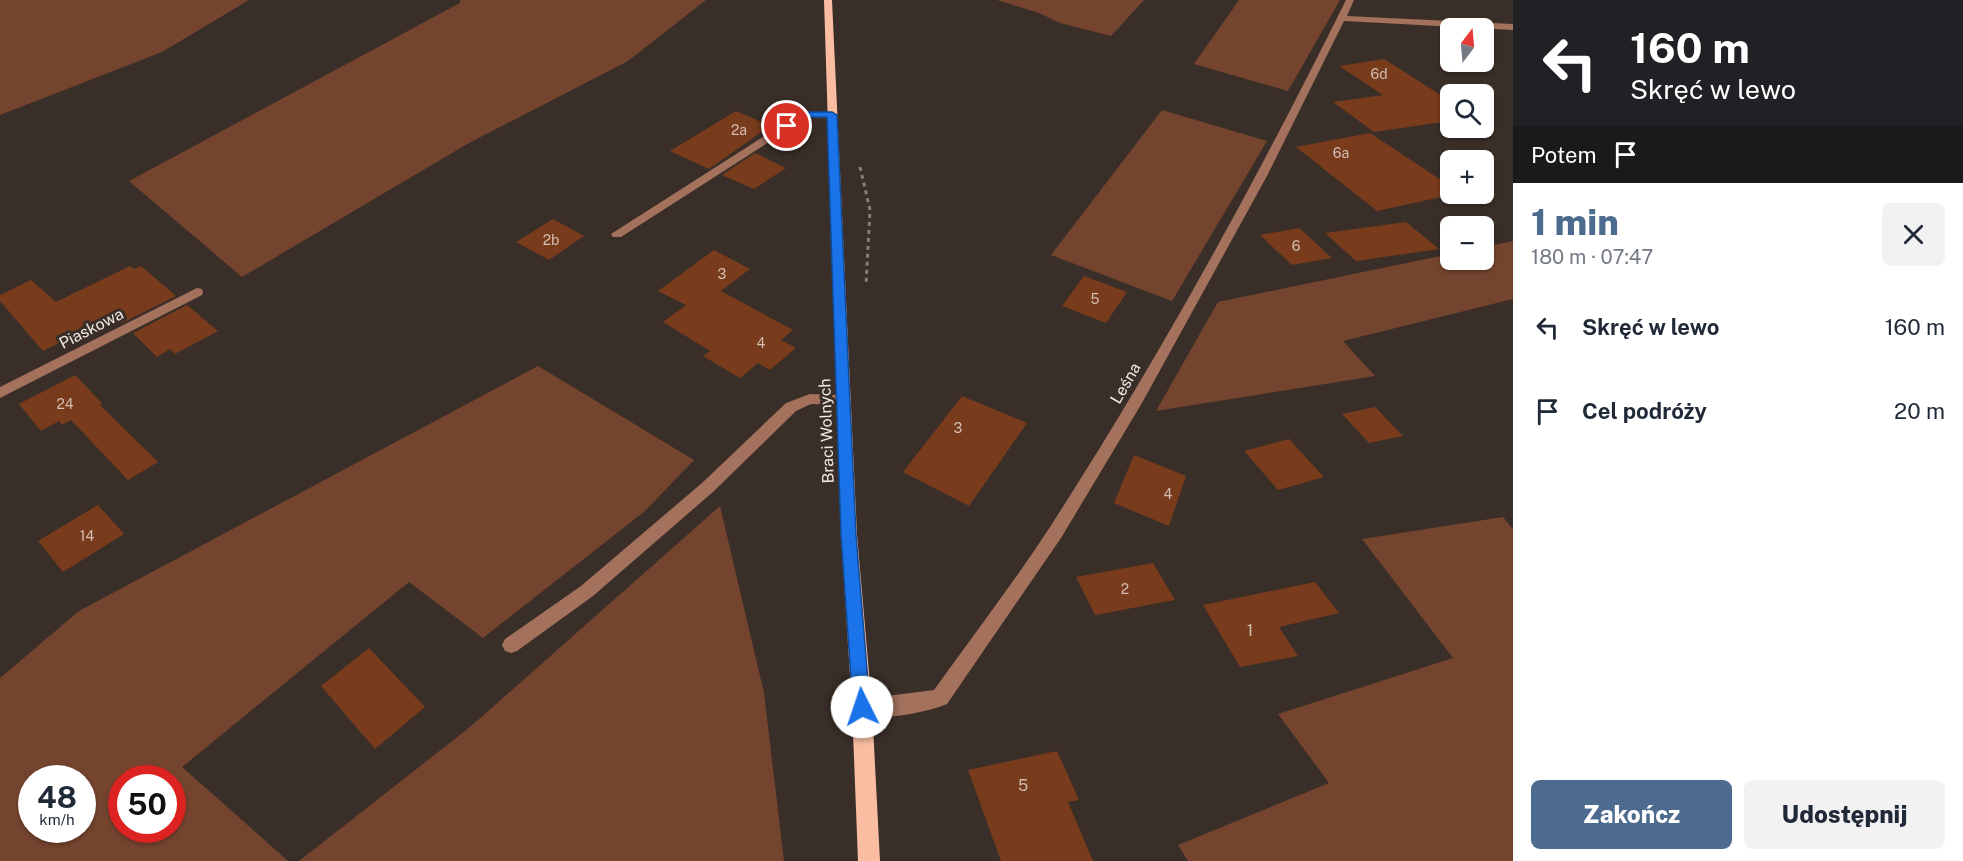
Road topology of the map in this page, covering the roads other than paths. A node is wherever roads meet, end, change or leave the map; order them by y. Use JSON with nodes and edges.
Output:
{"nodes":[{"id":1,"x":828,"y":0,"type":"edge"},
{"id":2,"x":1350,"y":0,"type":"edge"},
{"id":3,"x":1342,"y":18,"type":"junction"},
{"id":4,"x":1513,"y":27,"type":"edge"},
{"id":5,"x":832,"y":115,"type":"junction"},
{"id":6,"x":617,"y":234,"type":"dead end"},
{"id":7,"x":197,"y":292,"type":"dead end"},
{"id":8,"x":0,"y":393,"type":"edge"},
{"id":9,"x":843,"y":400,"type":"junction"},
{"id":10,"x":511,"y":645,"type":"dead end"},
{"id":11,"x":862,"y":707,"type":"junction"},
{"id":12,"x":869,"y":861,"type":"edge"}],
"edges":[{"from":1,"to":5,"type":"main road","name":"Braci Wolnych"},
{"from":2,"to":3,"type":"street","name":"Leśna"},
{"from":3,"to":4,"type":"street"},
{"from":3,"to":11,"type":"street","name":"Leśna"},
{"from":5,"to":6,"type":"street"},
{"from":5,"to":9,"type":"main road","name":"Braci Wolnych"},
{"from":7,"to":8,"type":"street","name":"Piaskowa"},
{"from":9,"to":10,"type":"street"},
{"from":9,"to":11,"type":"main road","name":"Braci Wolnych"},
{"from":11,"to":12,"type":"main road","name":"Braci Wolnych"}]}
